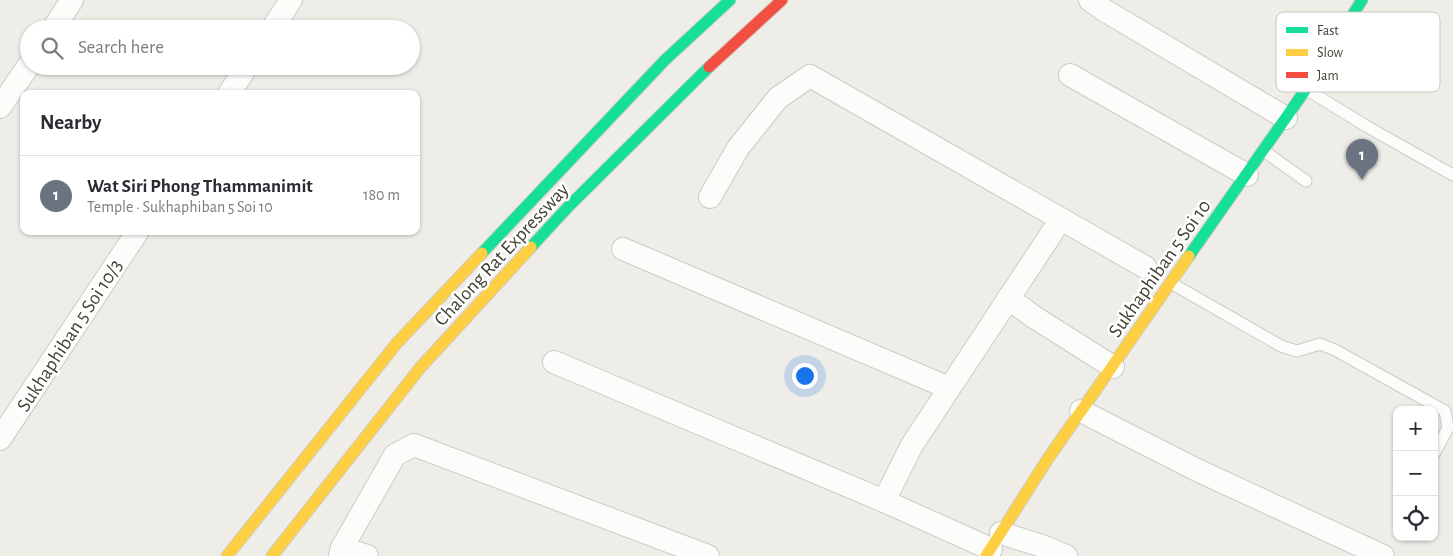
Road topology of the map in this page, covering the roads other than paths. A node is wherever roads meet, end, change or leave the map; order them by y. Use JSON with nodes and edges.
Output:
{"nodes":[{"id":1,"x":72,"y":0,"type":"edge"},
{"id":2,"x":291,"y":0,"type":"edge"},
{"id":3,"x":730,"y":0,"type":"edge"},
{"id":4,"x":782,"y":0,"type":"edge"},
{"id":5,"x":1090,"y":0,"type":"edge"},
{"id":6,"x":1362,"y":0,"type":"edge"},
{"id":7,"x":1354,"y":12,"type":"edge"},
{"id":8,"x":59,"y":20,"type":"edge"},
{"id":9,"x":278,"y":20,"type":"edge"},
{"id":10,"x":22,"y":75,"type":"edge"},
{"id":11,"x":241,"y":75,"type":"edge"},
{"id":12,"x":1070,"y":75,"type":"dead end"},
{"id":13,"x":232,"y":90,"type":"edge"},
{"id":14,"x":1304,"y":92,"type":"edge"},
{"id":15,"x":1311,"y":92,"type":"edge"},
{"id":16,"x":0,"y":107,"type":"edge"},
{"id":17,"x":1286,"y":118,"type":"junction"},
{"id":18,"x":1264,"y":151,"type":"junction"},
{"id":19,"x":1247,"y":175,"type":"junction"},
{"id":20,"x":1453,"y":175,"type":"edge"},
{"id":21,"x":1306,"y":181,"type":"dead end"},
{"id":22,"x":710,"y":197,"type":"dead end"},
{"id":23,"x":1061,"y":219,"type":"junction"},
{"id":24,"x":135,"y":235,"type":"edge"},
{"id":25,"x":623,"y":249,"type":"dead end"},
{"id":26,"x":1145,"y":267,"type":"dead end"},
{"id":27,"x":1171,"y":283,"type":"junction"},
{"id":28,"x":1008,"y":298,"type":"junction"},
{"id":29,"x":554,"y":362,"type":"dead end"},
{"id":30,"x":1113,"y":367,"type":"junction"},
{"id":31,"x":949,"y":388,"type":"junction"},
{"id":32,"x":1081,"y":411,"type":"junction"},
{"id":33,"x":0,"y":439,"type":"edge"},
{"id":34,"x":1436,"y":451,"type":"edge"},
{"id":35,"x":884,"y":501,"type":"junction"},
{"id":36,"x":993,"y":546,"type":"edge"},
{"id":37,"x":341,"y":552,"type":"edge"},
{"id":38,"x":227,"y":556,"type":"edge"},
{"id":39,"x":272,"y":556,"type":"edge"},
{"id":40,"x":367,"y":556,"type":"edge"},
{"id":41,"x":708,"y":556,"type":"edge"},
{"id":42,"x":1066,"y":556,"type":"edge"},
{"id":43,"x":1383,"y":556,"type":"edge"}],
"edges":[{"from":1,"to":8,"type":"street"},
{"from":2,"to":9,"type":"street"},
{"from":3,"to":38,"type":"main road","name":"Chalong Rat Expressway"},
{"from":4,"to":39,"type":"main road","name":"Chalong Rat Expressway"},
{"from":5,"to":17,"type":"street"},
{"from":6,"to":7,"type":"main road","name":"Sukhaphiban 5 Soi 10"},
{"from":10,"to":16,"type":"street"},
{"from":11,"to":13,"type":"street"},
{"from":12,"to":19,"type":"street"},
{"from":14,"to":17,"type":"main road","name":"Sukhaphiban 5 Soi 10"},
{"from":15,"to":20,"type":"lane"},
{"from":17,"to":18,"type":"main road","name":"Sukhaphiban 5 Soi 10"},
{"from":18,"to":19,"type":"main road","name":"Sukhaphiban 5 Soi 10"},
{"from":18,"to":21,"type":"lane"},
{"from":19,"to":27,"type":"main road","name":"Sukhaphiban 5 Soi 10"},
{"from":22,"to":23,"type":"street"},
{"from":23,"to":26,"type":"street"},
{"from":23,"to":28,"type":"street"},
{"from":24,"to":33,"type":"street","name":"Sukhaphiban 5 Soi 10/3"},
{"from":25,"to":31,"type":"street"},
{"from":27,"to":30,"type":"main road","name":"Sukhaphiban 5 Soi 10"},
{"from":27,"to":34,"type":"lane"},
{"from":28,"to":30,"type":"street"},
{"from":28,"to":31,"type":"street"},
{"from":29,"to":35,"type":"street"},
{"from":30,"to":32,"type":"main road","name":"Sukhaphiban 5 Soi 10"},
{"from":31,"to":35,"type":"street"},
{"from":32,"to":36,"type":"main road","name":"Sukhaphiban 5 Soi 10"},
{"from":32,"to":43,"type":"street"},
{"from":35,"to":36,"type":"street"},
{"from":36,"to":42,"type":"street"},
{"from":37,"to":40,"type":"street"},
{"from":37,"to":41,"type":"street"}]}
